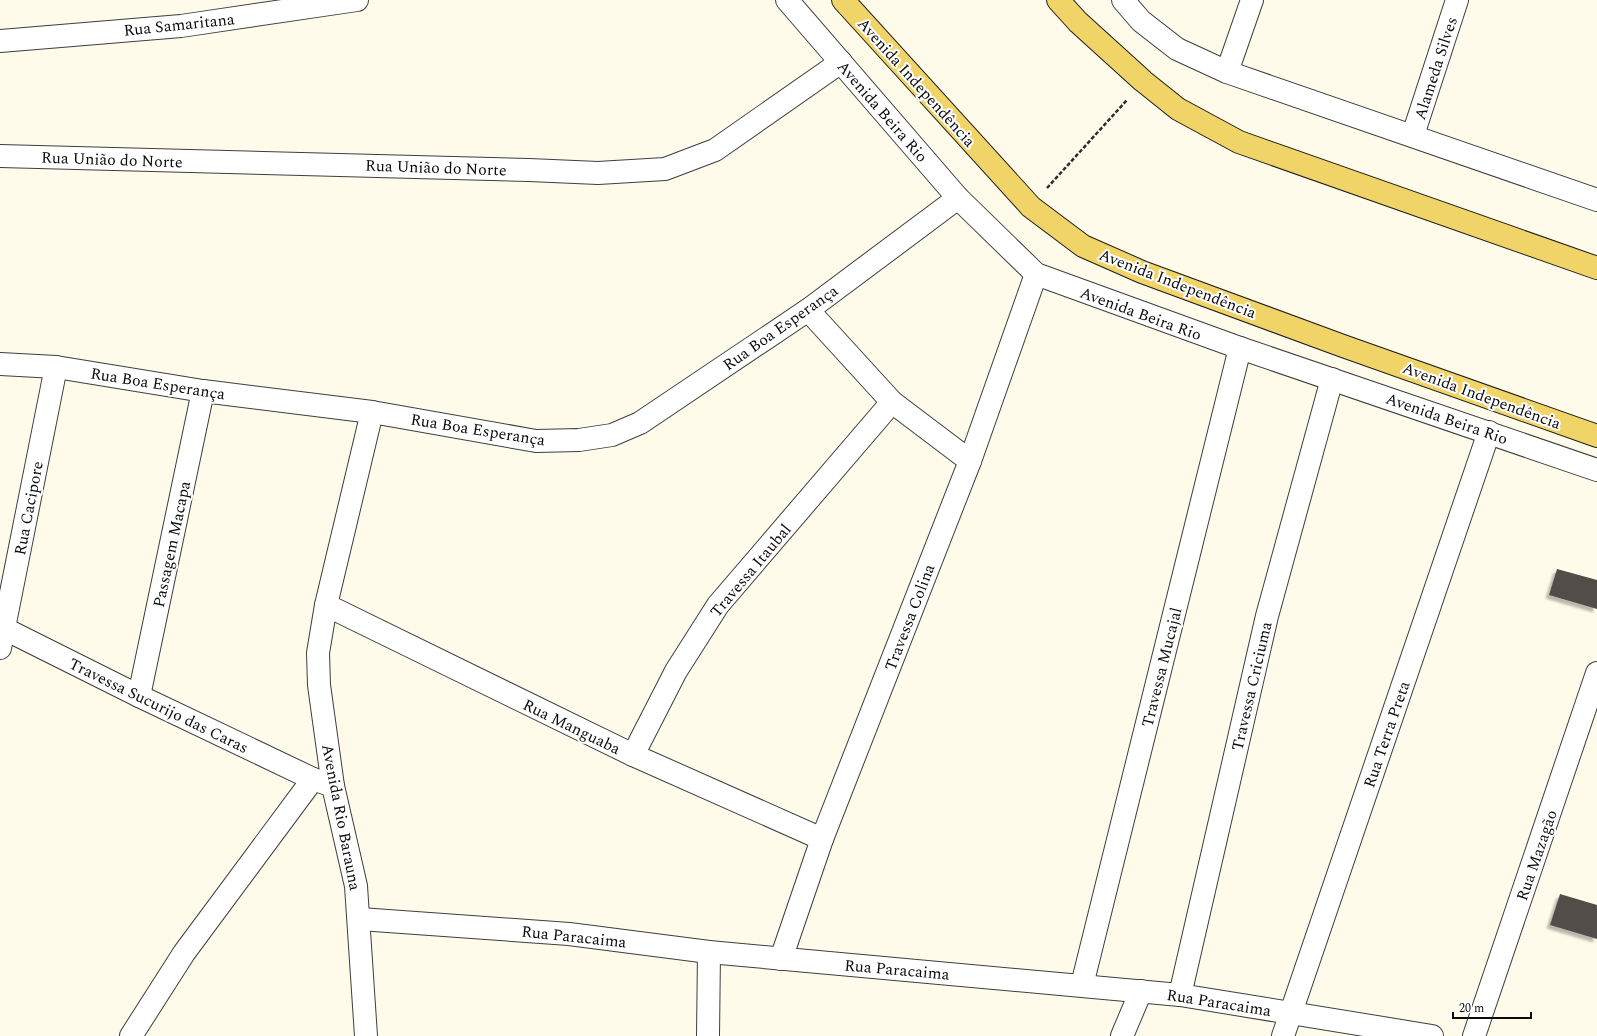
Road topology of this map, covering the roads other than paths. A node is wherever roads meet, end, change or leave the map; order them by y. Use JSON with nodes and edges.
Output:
{"nodes":[{"id":1,"x":357,"y":0,"type":"edge"},
{"id":2,"x":787,"y":0,"type":"edge"},
{"id":3,"x":843,"y":0,"type":"edge"},
{"id":4,"x":1058,"y":0,"type":"edge"},
{"id":5,"x":1123,"y":0,"type":"edge"},
{"id":6,"x":1252,"y":0,"type":"edge"},
{"id":7,"x":1457,"y":0,"type":"edge"},
{"id":8,"x":0,"y":41,"type":"edge"},
{"id":9,"x":841,"y":62,"type":"junction"},
{"id":10,"x":1227,"y":72,"type":"junction"},
{"id":11,"x":1413,"y":135,"type":"junction"},
{"id":12,"x":0,"y":156,"type":"edge"},
{"id":13,"x":958,"y":198,"type":"junction"},
{"id":14,"x":1597,"y":200,"type":"edge"},
{"id":15,"x":1597,"y":268,"type":"edge"},
{"id":16,"x":1036,"y":274,"type":"junction"},
{"id":17,"x":808,"y":310,"type":"junction"},
{"id":18,"x":1240,"y":348,"type":"junction"},
{"id":19,"x":0,"y":364,"type":"edge"},
{"id":20,"x":56,"y":367,"type":"junction"},
{"id":21,"x":1332,"y":379,"type":"junction"},
{"id":22,"x":203,"y":391,"type":"junction"},
{"id":23,"x":892,"y":402,"type":"junction"},
{"id":24,"x":372,"y":412,"type":"junction"},
{"id":25,"x":1490,"y":432,"type":"junction"},
{"id":26,"x":1597,"y":436,"type":"edge"},
{"id":27,"x":970,"y":462,"type":"junction"},
{"id":28,"x":1597,"y":470,"type":"edge"},
{"id":29,"x":326,"y":605,"type":"junction"},
{"id":30,"x":2,"y":639,"type":"edge"},
{"id":31,"x":1597,"y":673,"type":"edge"},
{"id":32,"x":139,"y":696,"type":"junction"},
{"id":33,"x":633,"y":755,"type":"junction"},
{"id":34,"x":323,"y":783,"type":"junction"},
{"id":35,"x":822,"y":838,"type":"junction"},
{"id":36,"x":360,"y":919,"type":"junction"},
{"id":37,"x":709,"y":952,"type":"junction"},
{"id":38,"x":781,"y":959,"type":"junction"},
{"id":39,"x":1082,"y":985,"type":"junction"},
{"id":40,"x":1141,"y":991,"type":"junction"},
{"id":41,"x":1180,"y":995,"type":"junction"},
{"id":42,"x":1290,"y":1014,"type":"junction"},
{"id":43,"x":131,"y":1036,"type":"edge"},
{"id":44,"x":366,"y":1036,"type":"edge"},
{"id":45,"x":708,"y":1036,"type":"edge"},
{"id":46,"x":1122,"y":1036,"type":"edge"},
{"id":47,"x":1283,"y":1036,"type":"edge"},
{"id":48,"x":1432,"y":1036,"type":"edge"},
{"id":49,"x":1474,"y":1036,"type":"edge"}],
"edges":[{"from":1,"to":8,"type":"street","name":"Rua Samaritana"},
{"from":2,"to":9,"type":"street","name":"Avenida Beira Rio"},
{"from":3,"to":26,"type":"main road","name":"Avenida Independência"},
{"from":4,"to":15,"type":"main road"},
{"from":5,"to":10,"type":"street"},
{"from":6,"to":10,"type":"street"},
{"from":7,"to":11,"type":"street","name":"Alameda Silves"},
{"from":9,"to":12,"type":"street","name":"Rua União do Norte"},
{"from":9,"to":13,"type":"street","name":"Avenida Beira Rio"},
{"from":10,"to":11,"type":"street"},
{"from":11,"to":14,"type":"street"},
{"from":13,"to":16,"type":"street","name":"Avenida Beira Rio"},
{"from":13,"to":17,"type":"street","name":"Rua Boa Esperança"},
{"from":16,"to":18,"type":"street","name":"Avenida Beira Rio"},
{"from":16,"to":27,"type":"street","name":"Travessa Colina"},
{"from":17,"to":23,"type":"street"},
{"from":17,"to":24,"type":"street","name":"Rua Boa Esperança"},
{"from":18,"to":21,"type":"street","name":"Avenida Beira Rio"},
{"from":18,"to":39,"type":"street","name":"Travessa Mucajal"},
{"from":19,"to":20,"type":"street","name":"Rua Boa Esperança"},
{"from":20,"to":22,"type":"street","name":"Rua Boa Esperança"},
{"from":20,"to":30,"type":"street","name":"Rua Cacipore"},
{"from":21,"to":25,"type":"street","name":"Avenida Beira Rio"},
{"from":21,"to":41,"type":"street","name":"Travessa Criciuma"},
{"from":22,"to":24,"type":"street","name":"Rua Boa Esperança"},
{"from":22,"to":32,"type":"street","name":"Passagem Macapa"},
{"from":23,"to":27,"type":"street"},
{"from":23,"to":33,"type":"street","name":"Travessa Itaubal"},
{"from":24,"to":29,"type":"street","name":"Avenida Rio Barauna"},
{"from":25,"to":28,"type":"street","name":"Avenida Beira Rio"},
{"from":25,"to":42,"type":"street","name":"Rua Terra Preta"},
{"from":27,"to":35,"type":"street","name":"Travessa Colina"},
{"from":29,"to":33,"type":"street","name":"Rua Manguaba"},
{"from":29,"to":34,"type":"street","name":"Avenida Rio Barauna"},
{"from":30,"to":32,"type":"street","name":"Travessa Sucurijo das Caras"},
{"from":31,"to":49,"type":"street","name":"Rua Mazagão"},
{"from":32,"to":34,"type":"street","name":"Travessa Sucurijo das Caras"},
{"from":33,"to":35,"type":"street","name":"Rua Manguaba"},
{"from":34,"to":36,"type":"street","name":"Avenida Rio Barauna"},
{"from":34,"to":43,"type":"street"},
{"from":35,"to":38,"type":"street","name":"Travessa Colina"},
{"from":36,"to":37,"type":"street","name":"Rua Paracaima"},
{"from":36,"to":44,"type":"street","name":"Avenida Rio Barauna"},
{"from":37,"to":38,"type":"street","name":"Rua Paracaima"},
{"from":37,"to":45,"type":"street"},
{"from":38,"to":39,"type":"street","name":"Rua Paracaima"},
{"from":39,"to":40,"type":"street","name":"Rua Paracaima"},
{"from":40,"to":41,"type":"street","name":"Rua Paracaima"},
{"from":40,"to":46,"type":"street"},
{"from":41,"to":42,"type":"street","name":"Rua Paracaima"},
{"from":42,"to":47,"type":"street","name":"Rua Terra Preta"},
{"from":42,"to":48,"type":"street","name":"Rua Paracaima"}]}
